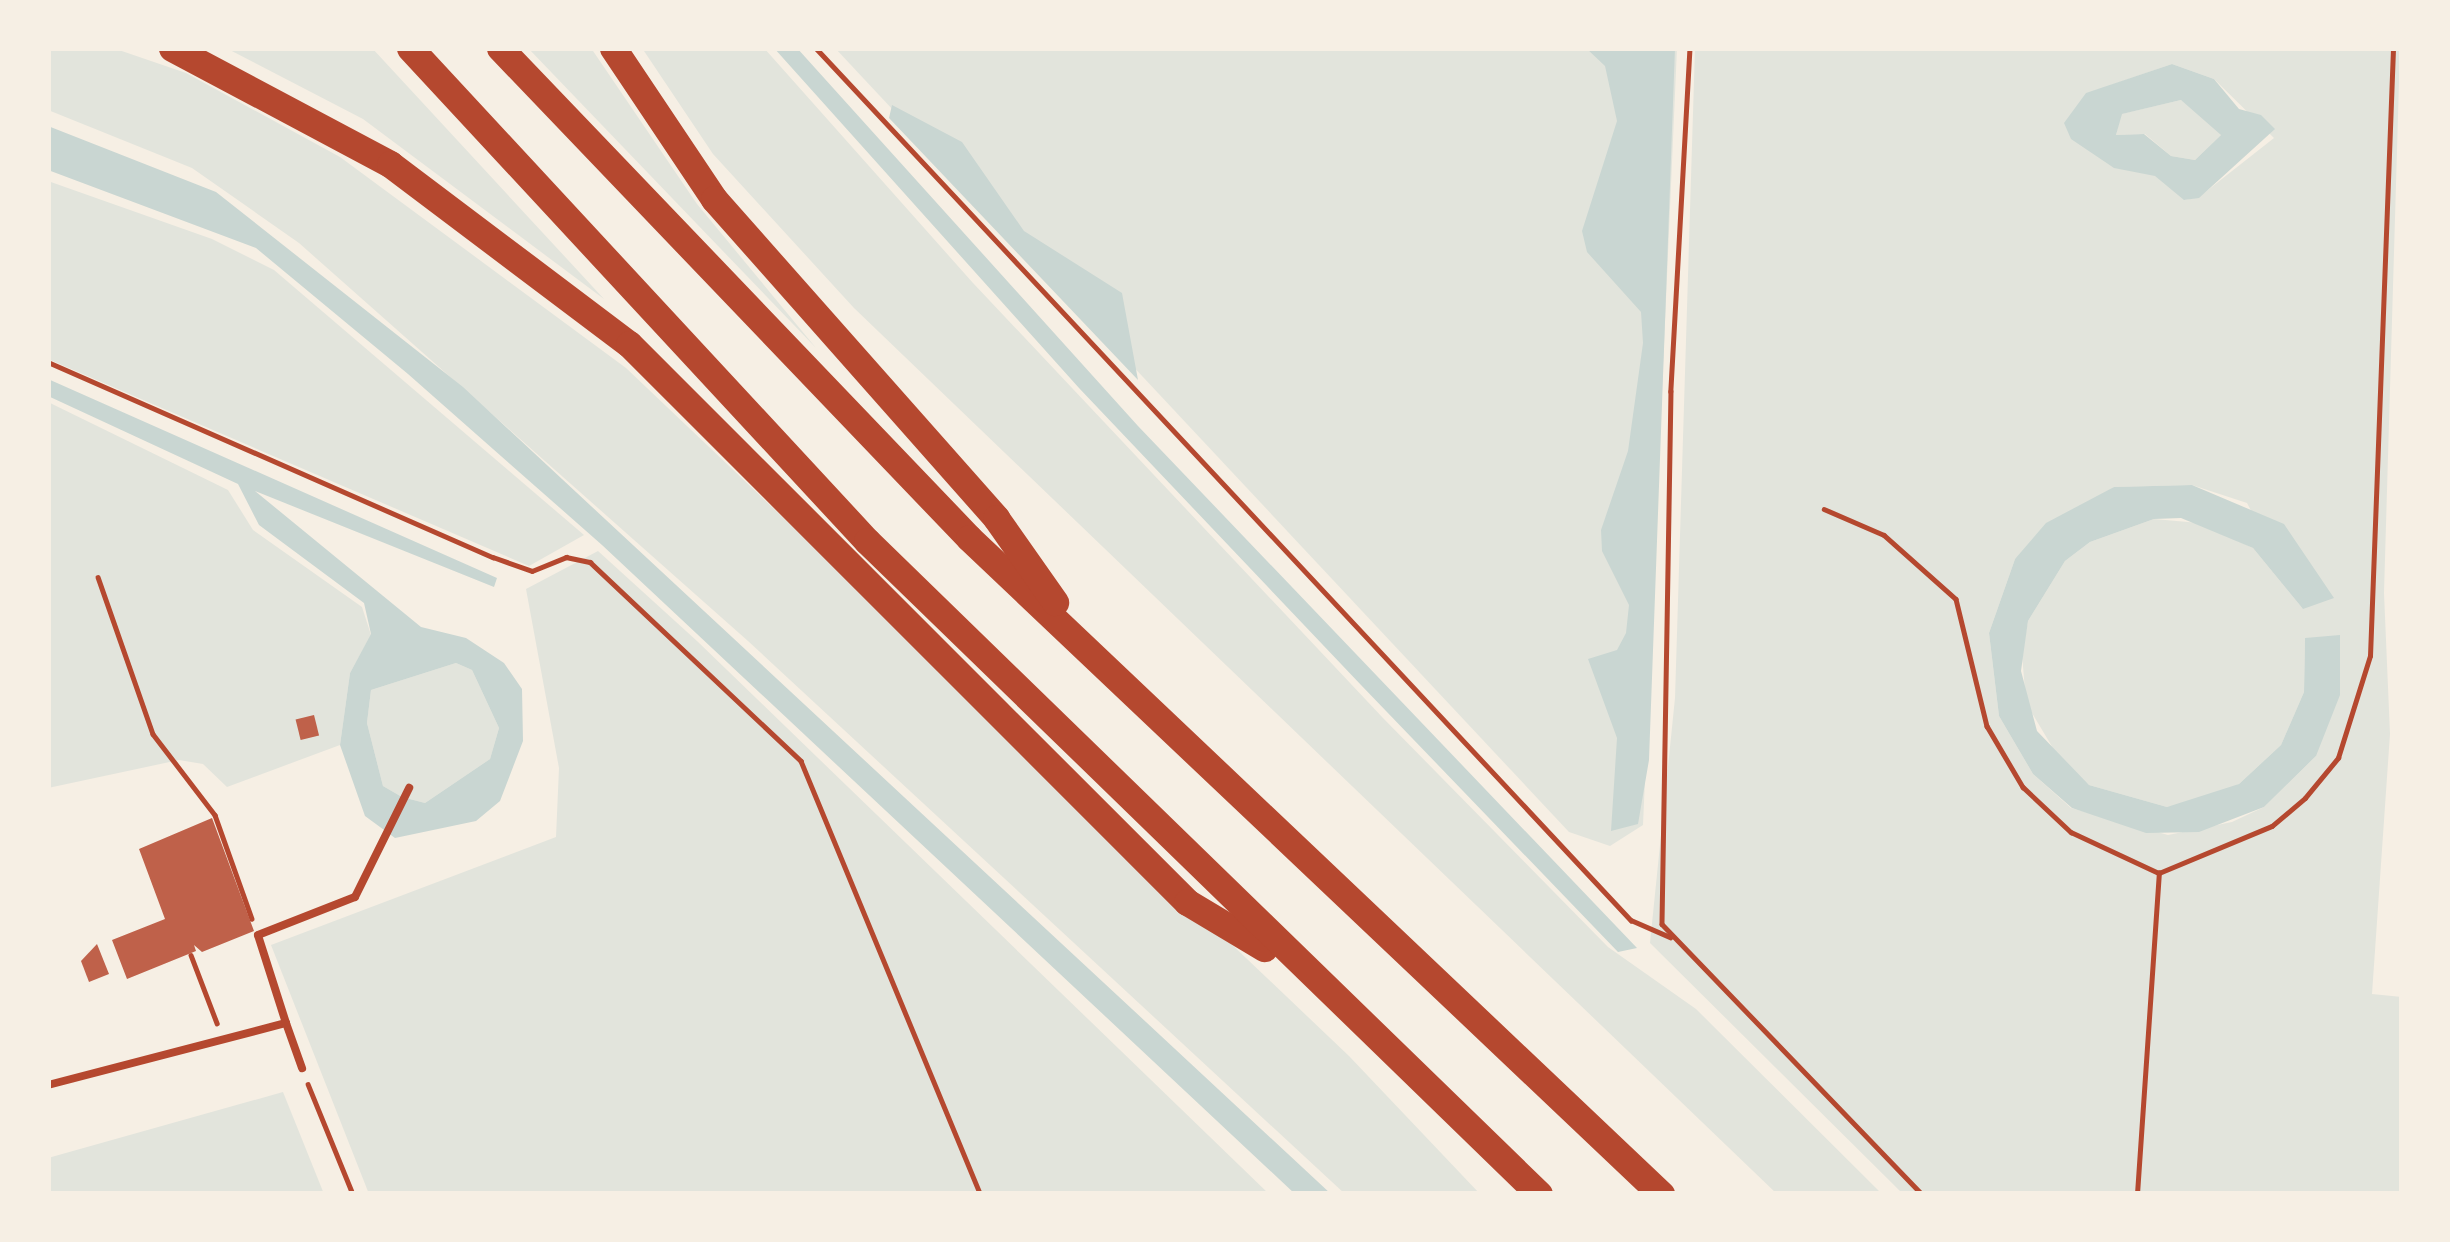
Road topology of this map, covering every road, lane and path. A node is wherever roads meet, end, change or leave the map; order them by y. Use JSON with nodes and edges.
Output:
{"nodes":[{"id":1,"x":172,"y":48,"type":"edge"},
{"id":2,"x":410,"y":48,"type":"edge"},
{"id":3,"x":500,"y":48,"type":"edge"},
{"id":4,"x":613,"y":48,"type":"edge"},
{"id":5,"x":816,"y":48,"type":"edge"},
{"id":6,"x":1690,"y":48,"type":"edge"},
{"id":7,"x":2393,"y":48,"type":"edge"},
{"id":8,"x":48,"y":362,"type":"edge"},
{"id":9,"x":1824,"y":509,"type":"dead end"},
{"id":10,"x":98,"y":578,"type":"dead end"},
{"id":11,"x":1085,"y":645,"type":"junction"},
{"id":12,"x":409,"y":788,"type":"dead end"},
{"id":13,"x":2158,"y":873,"type":"junction"},
{"id":14,"x":258,"y":935,"type":"junction"},
{"id":15,"x":1670,"y":937,"type":"junction"},
{"id":16,"x":191,"y":955,"type":"dead end"},
{"id":17,"x":1304,"y":972,"type":"junction"},
{"id":18,"x":286,"y":1023,"type":"junction"},
{"id":19,"x":224,"y":1042,"type":"junction"},
{"id":20,"x":302,"y":1068,"type":"joint"},
{"id":21,"x":48,"y":1085,"type":"edge"},
{"id":22,"x":353,"y":1194,"type":"edge"},
{"id":23,"x":980,"y":1194,"type":"edge"},
{"id":24,"x":1539,"y":1194,"type":"edge"},
{"id":25,"x":1661,"y":1194,"type":"edge"},
{"id":26,"x":1922,"y":1194,"type":"edge"},
{"id":27,"x":2138,"y":1194,"type":"edge"}],
"edges":[{"from":1,"to":17,"type":"highway"},
{"from":2,"to":17,"type":"highway"},
{"from":3,"to":11,"type":"highway"},
{"from":4,"to":11,"type":"highway"},
{"from":5,"to":15,"type":"path"},
{"from":6,"to":15,"type":"path"},
{"from":7,"to":13,"type":"path"},
{"from":8,"to":23,"type":"path"},
{"from":9,"to":13,"type":"path"},
{"from":10,"to":14,"type":"path"},
{"from":11,"to":25,"type":"highway"},
{"from":12,"to":14,"type":"lane"},
{"from":13,"to":27,"type":"path"},
{"from":14,"to":18,"type":"lane"},
{"from":15,"to":26,"type":"path"},
{"from":16,"to":19,"type":"path"},
{"from":17,"to":24,"type":"highway"},
{"from":18,"to":19,"type":"lane"},
{"from":18,"to":20,"type":"lane"},
{"from":19,"to":21,"type":"lane"},
{"from":20,"to":22,"type":"path"}]}
